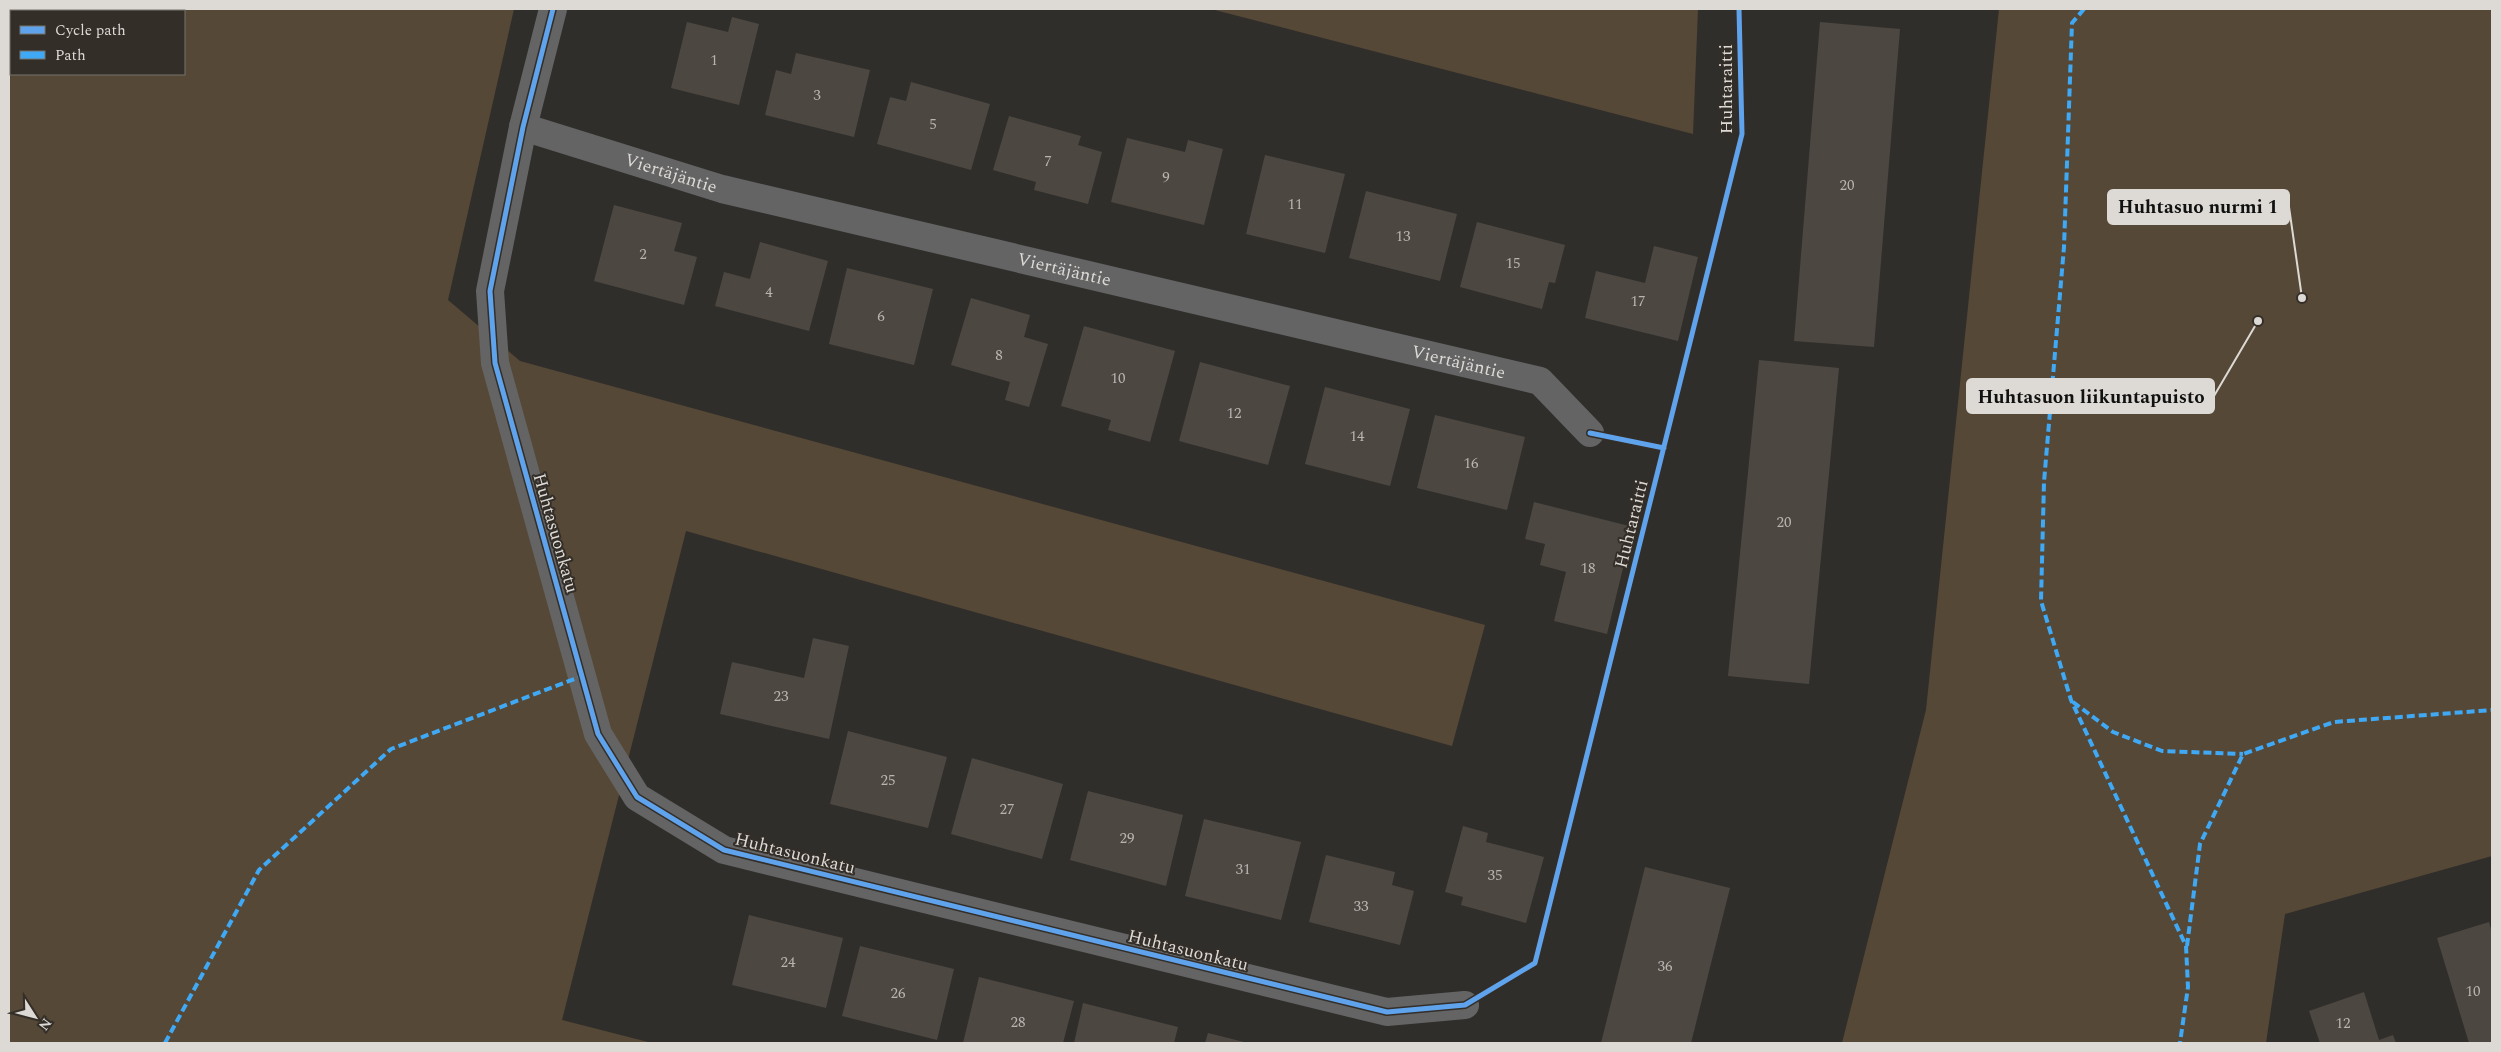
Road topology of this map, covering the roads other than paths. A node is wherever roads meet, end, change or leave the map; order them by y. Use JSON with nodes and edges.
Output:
{"nodes":[{"id":1,"x":553,"y":9,"type":"edge"},
{"id":2,"x":523,"y":128,"type":"junction"},
{"id":3,"x":1590,"y":433,"type":"dead end"},
{"id":4,"x":1464,"y":1005,"type":"dead end"}],
"edges":[{"from":1,"to":2,"type":"street","name":"Huhtasuonkatu"},
{"from":2,"to":3,"type":"street","name":"Viertäjäntie"},
{"from":2,"to":4,"type":"street","name":"Huhtasuonkatu"}]}
